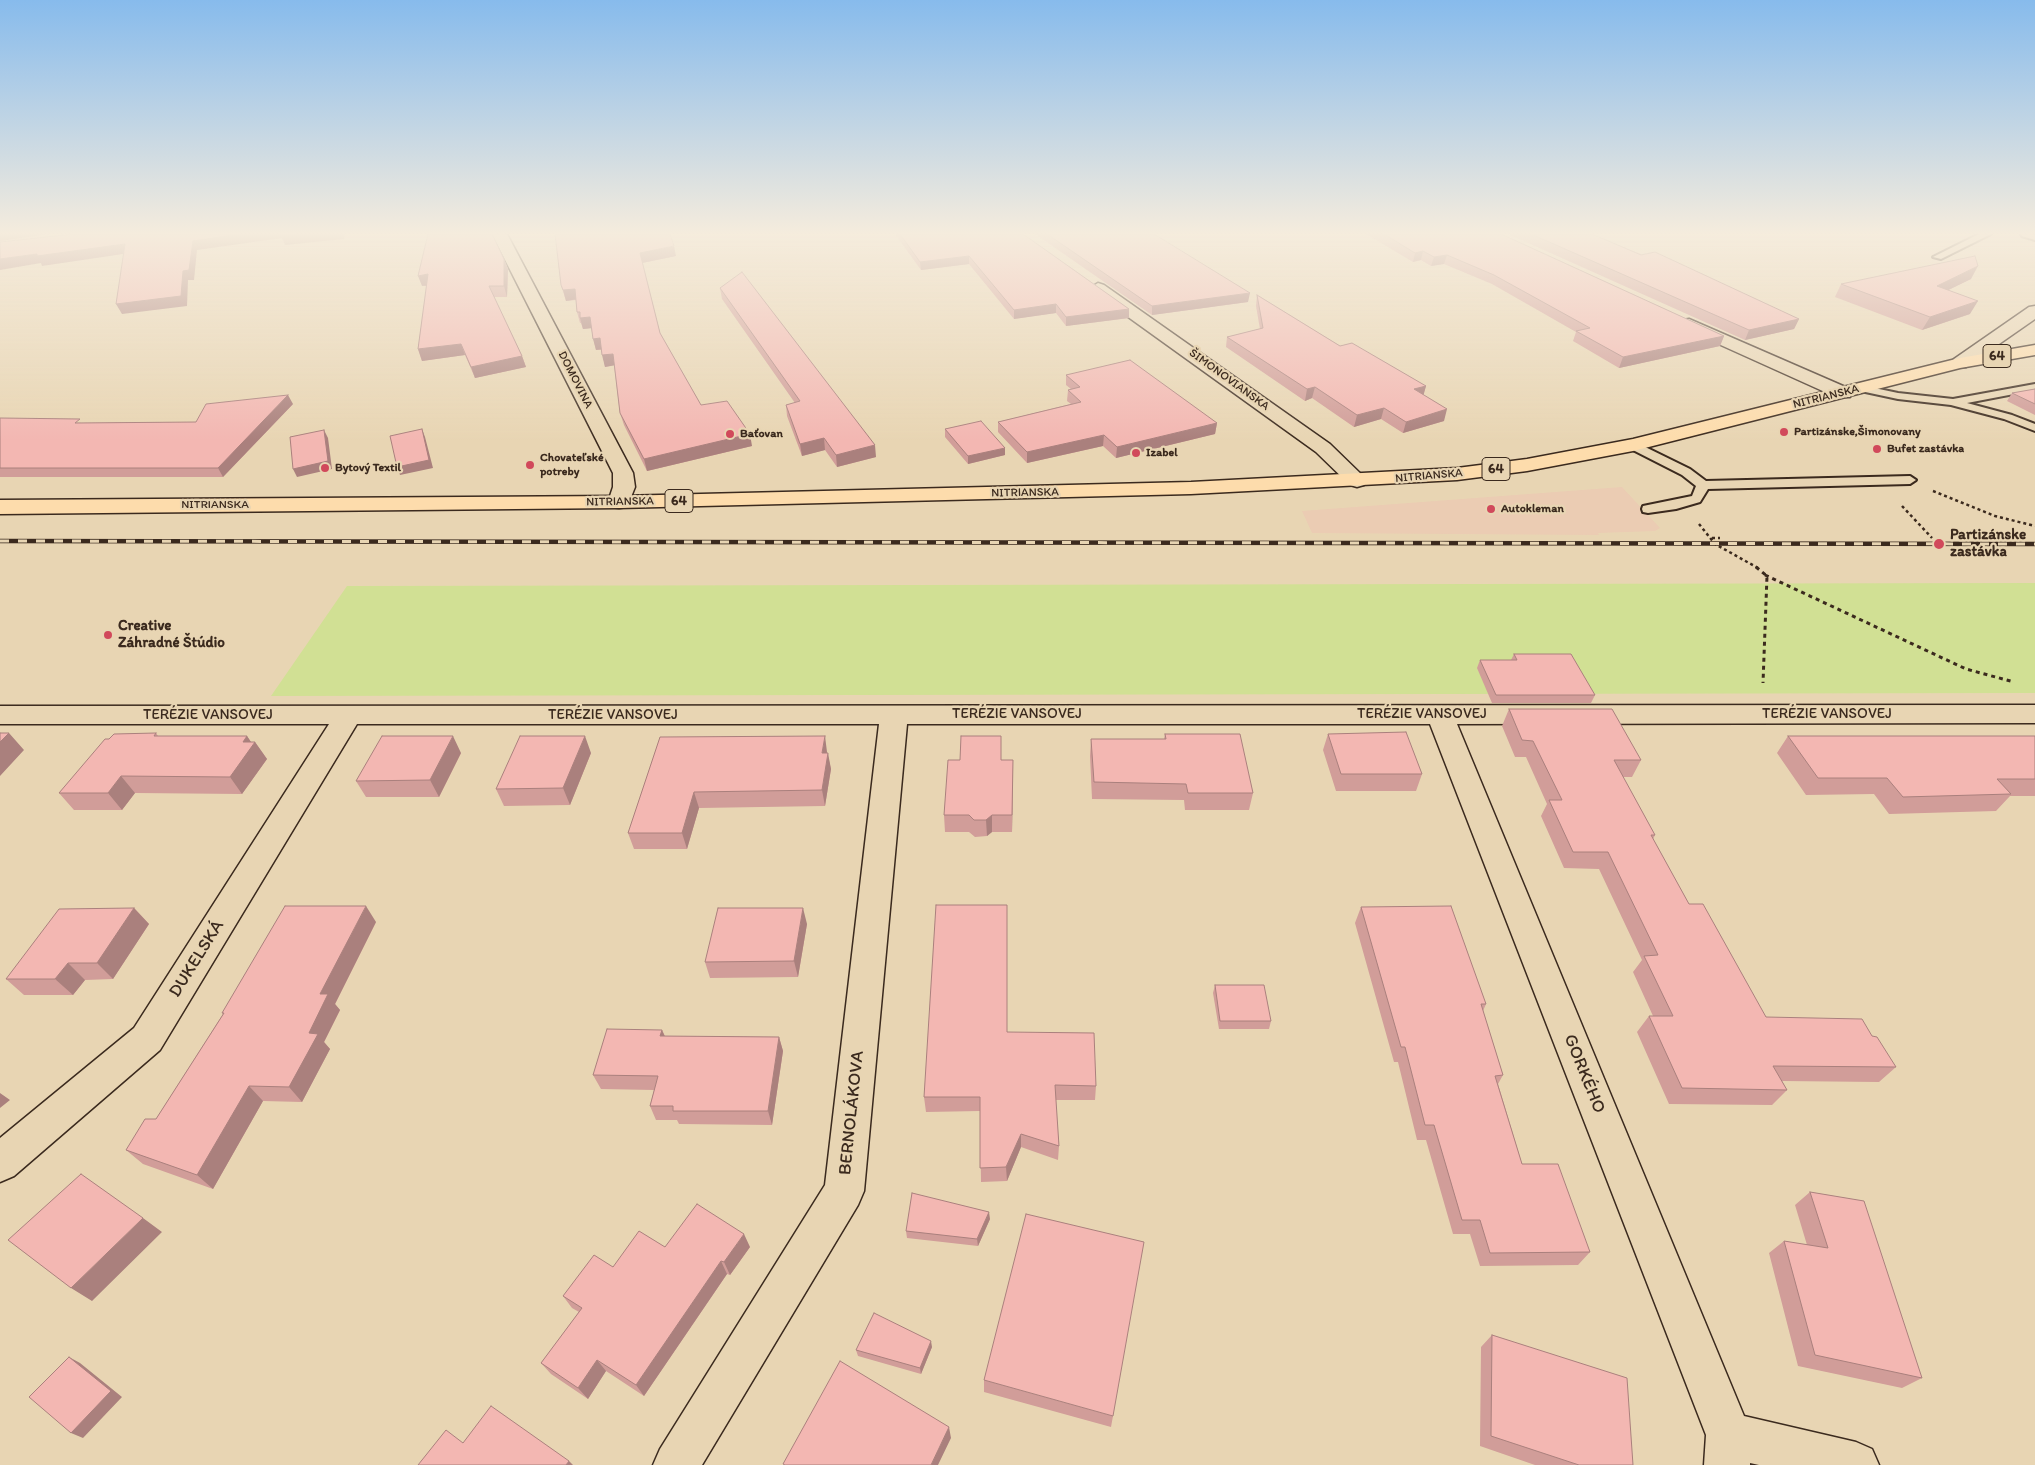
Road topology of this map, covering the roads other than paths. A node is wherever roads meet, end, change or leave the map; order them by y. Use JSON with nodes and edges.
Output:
{"nodes":[{"id":1,"x":535,"y":302,"type":"edge"},
{"id":2,"x":1118,"y":302,"type":"edge"},
{"id":3,"x":2035,"y":311,"type":"edge"},
{"id":4,"x":1671,"y":316,"type":"edge"},
{"id":5,"x":2035,"y":350,"type":"edge"},
{"id":6,"x":1960,"y":363,"type":"junction"},
{"id":7,"x":2035,"y":387,"type":"edge"},
{"id":8,"x":1852,"y":390,"type":"junction"},
{"id":9,"x":1952,"y":402,"type":"junction"},
{"id":10,"x":2035,"y":428,"type":"edge"},
{"id":11,"x":1633,"y":445,"type":"junction"},
{"id":12,"x":1910,"y":480,"type":"road end"},
{"id":13,"x":1357,"y":481,"type":"junction"},
{"id":14,"x":1703,"y":485,"type":"junction"},
{"id":15,"x":619,"y":502,"type":"junction"},
{"id":16,"x":0,"y":507,"type":"edge"},
{"id":17,"x":1648,"y":509,"type":"dead end"},
{"id":18,"x":1440,"y":714,"type":"junction"},
{"id":19,"x":2035,"y":714,"type":"edge"},
{"id":20,"x":0,"y":715,"type":"edge"},
{"id":21,"x":349,"y":715,"type":"junction"},
{"id":22,"x":894,"y":715,"type":"junction"},
{"id":23,"x":0,"y":1163,"type":"edge"},
{"id":24,"x":1728,"y":1450,"type":"edge"},
{"id":25,"x":676,"y":1465,"type":"edge"},
{"id":26,"x":1856,"y":1465,"type":"edge"}],
"edges":[{"from":1,"to":15,"type":"street","name":"DOMOVINA"},
{"from":2,"to":13,"type":"street","name":"ŠIMONOVIANSKA"},
{"from":3,"to":6,"type":"street"},
{"from":4,"to":8,"type":"street"},
{"from":5,"to":6,"type":"main road","name":"NITRIANSKA","number":"64"},
{"from":6,"to":8,"type":"main road","name":"NITRIANSKA","number":"64"},
{"from":7,"to":9,"type":"lane"},
{"from":8,"to":9,"type":"lane"},
{"from":8,"to":11,"type":"main road","name":"NITRIANSKA","number":"64"},
{"from":9,"to":10,"type":"lane"},
{"from":11,"to":13,"type":"main road","name":"NITRIANSKA","number":"64"},
{"from":11,"to":14,"type":"lane"},
{"from":12,"to":14,"type":"lane"},
{"from":13,"to":15,"type":"main road","name":"NITRIANSKA","number":"64"},
{"from":14,"to":17,"type":"lane"},
{"from":15,"to":16,"type":"main road","name":"NITRIANSKA","number":"64"},
{"from":18,"to":19,"type":"street","name":"TERÉZIE VANSOVEJ"},
{"from":18,"to":22,"type":"street","name":"TERÉZIE VANSOVEJ"},
{"from":18,"to":24,"type":"street","name":"GORKÉHO"},
{"from":20,"to":21,"type":"street","name":"TERÉZIE VANSOVEJ"},
{"from":21,"to":22,"type":"street","name":"TERÉZIE VANSOVEJ"},
{"from":21,"to":23,"type":"street","name":"DUKELSKÁ"},
{"from":22,"to":25,"type":"street","name":"BERNOLÁKOVA"},
{"from":24,"to":26,"type":"street","name":"GORKÉHO"}]}
